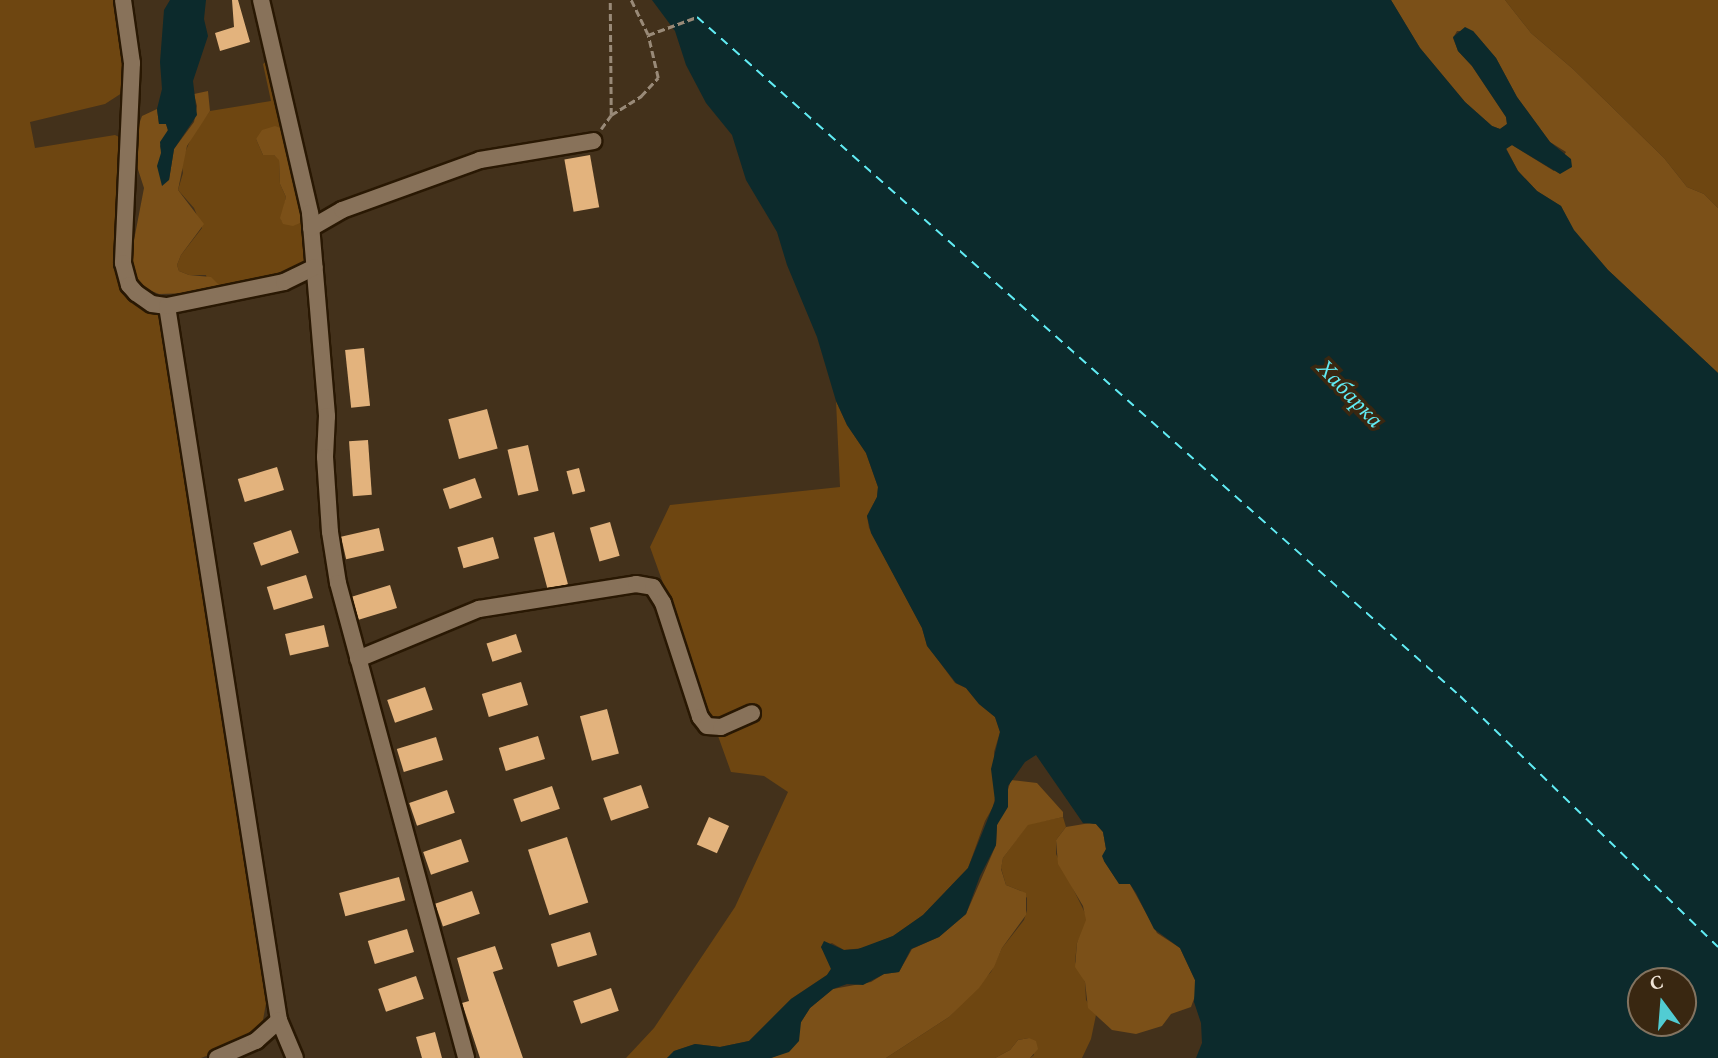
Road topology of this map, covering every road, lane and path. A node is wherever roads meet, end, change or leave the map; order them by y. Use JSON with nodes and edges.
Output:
{"nodes":[{"id":1,"x":123,"y":0,"type":"edge"},
{"id":2,"x":261,"y":0,"type":"edge"},
{"id":3,"x":610,"y":0,"type":"edge"},
{"id":4,"x":631,"y":0,"type":"edge"},
{"id":5,"x":697,"y":17,"type":"dead end"},
{"id":6,"x":649,"y":35,"type":"junction"},
{"id":7,"x":611,"y":115,"type":"junction"},
{"id":8,"x":593,"y":141,"type":"joint"},
{"id":9,"x":311,"y":228,"type":"junction"},
{"id":10,"x":315,"y":267,"type":"junction"},
{"id":11,"x":167,"y":306,"type":"junction"},
{"id":12,"x":358,"y":659,"type":"junction"},
{"id":13,"x":752,"y":713,"type":"dead end"},
{"id":14,"x":279,"y":1020,"type":"junction"},
{"id":15,"x":218,"y":1058,"type":"edge"},
{"id":16,"x":295,"y":1058,"type":"edge"},
{"id":17,"x":466,"y":1058,"type":"edge"}],
"edges":[{"from":1,"to":11,"type":"street"},
{"from":2,"to":9,"type":"street"},
{"from":3,"to":7,"type":"path"},
{"from":4,"to":6,"type":"path"},
{"from":5,"to":6,"type":"path"},
{"from":6,"to":7,"type":"path"},
{"from":7,"to":8,"type":"path"},
{"from":8,"to":9,"type":"street"},
{"from":9,"to":10,"type":"street"},
{"from":10,"to":11,"type":"street"},
{"from":10,"to":12,"type":"street"},
{"from":11,"to":14,"type":"street"},
{"from":12,"to":13,"type":"street"},
{"from":12,"to":17,"type":"street"},
{"from":14,"to":15,"type":"street"},
{"from":14,"to":16,"type":"street"}]}
